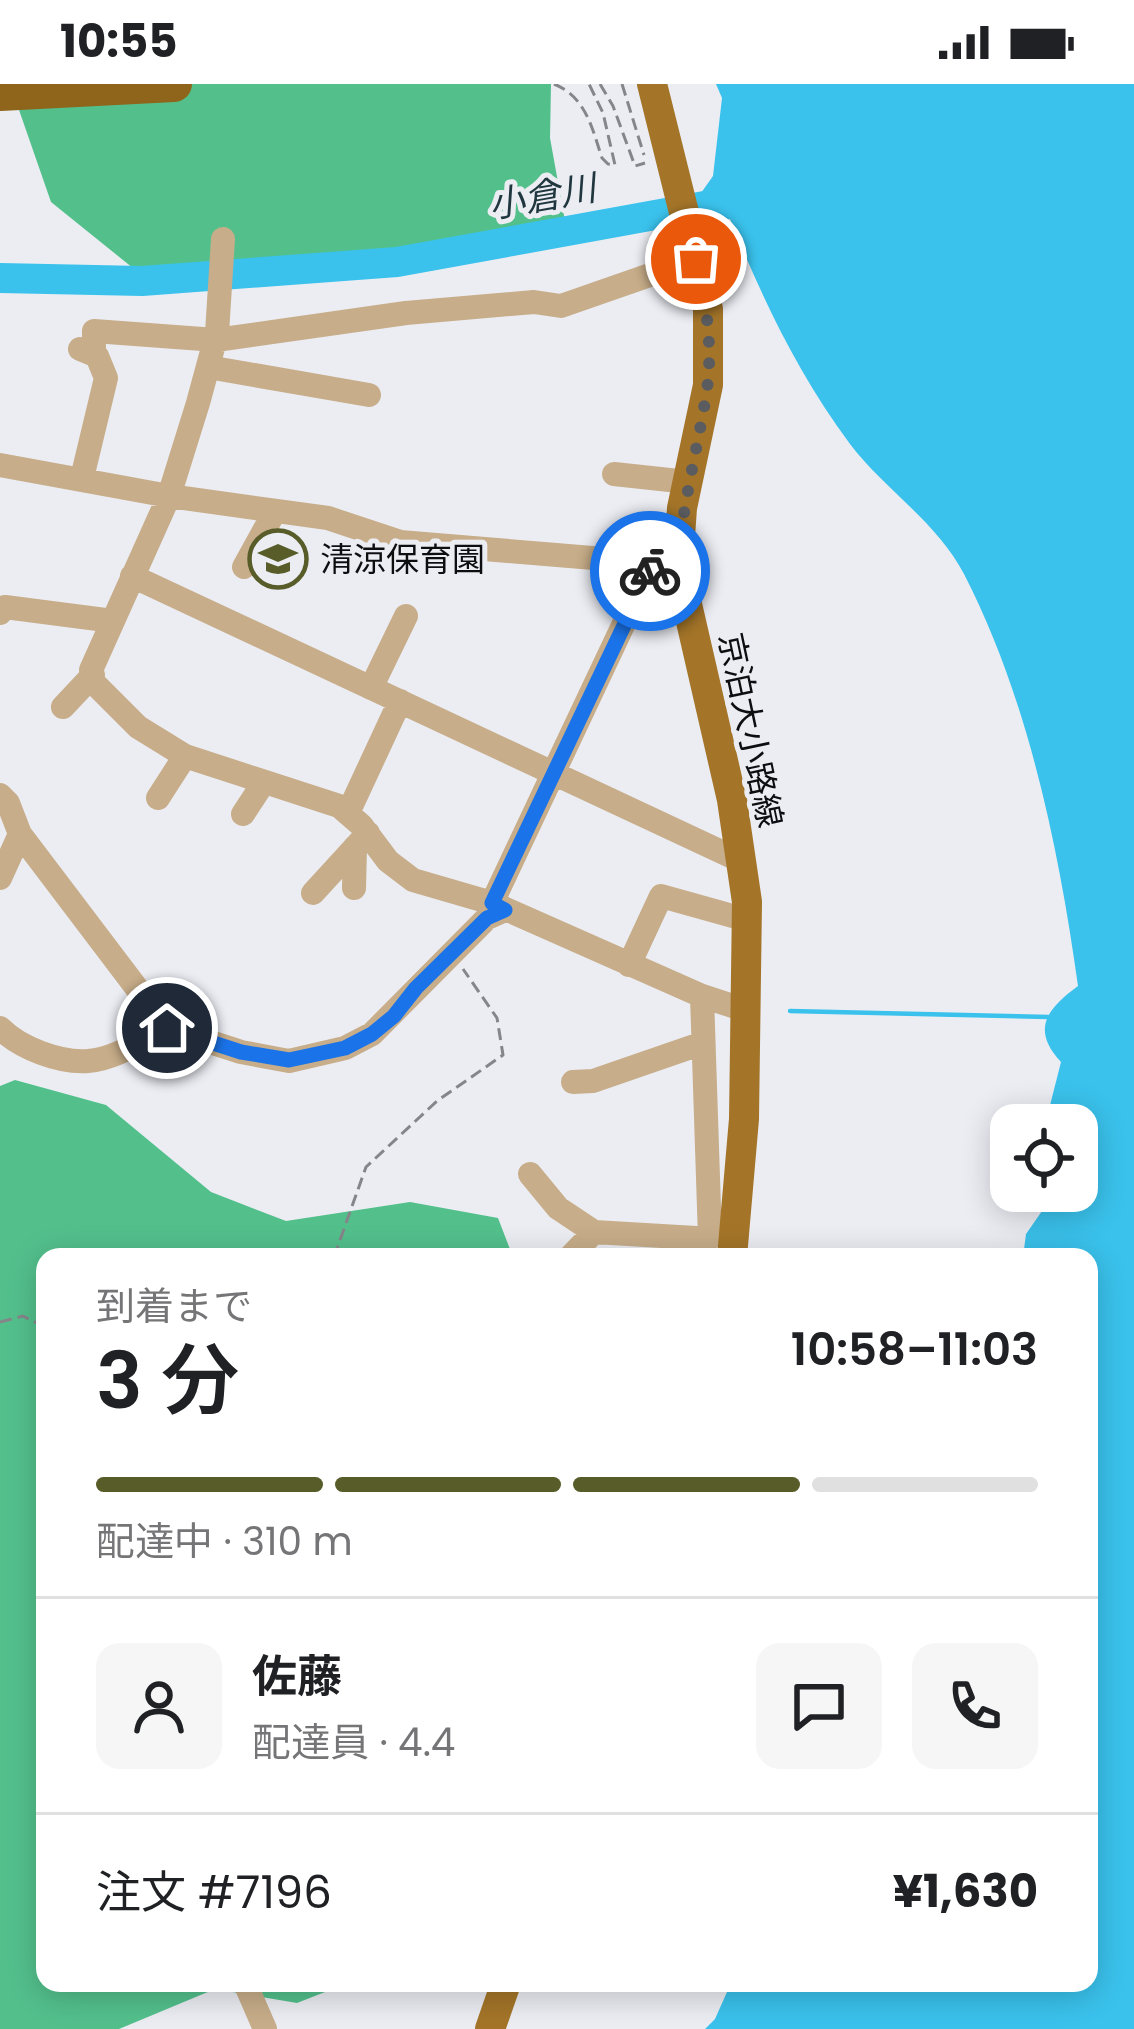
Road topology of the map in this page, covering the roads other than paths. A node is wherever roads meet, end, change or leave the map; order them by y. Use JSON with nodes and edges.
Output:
{"nodes":[{"id":1,"x":174,"y":84,"type":"edge"},
{"id":2,"x":652,"y":84,"type":"edge"},
{"id":3,"x":0,"y":93,"type":"edge"},
{"id":4,"x":223,"y":239,"type":"dead end"},
{"id":5,"x":696,"y":259,"type":"junction"},
{"id":6,"x":217,"y":336,"type":"junction"},
{"id":7,"x":208,"y":367,"type":"junction"},
{"id":8,"x":369,"y":394,"type":"dead end"},
{"id":9,"x":3,"y":465,"type":"edge"},
{"id":10,"x":614,"y":474,"type":"dead end"},
{"id":11,"x":82,"y":478,"type":"junction"},
{"id":12,"x":688,"y":482,"type":"junction"},
{"id":13,"x":170,"y":496,"type":"junction"},
{"id":14,"x":275,"y":511,"type":"junction"},
{"id":15,"x":665,"y":565,"type":"junction"},
{"id":16,"x":244,"y":567,"type":"dead end"},
{"id":17,"x":132,"y":576,"type":"junction"},
{"id":18,"x":0,"y":613,"type":"edge"},
{"id":19,"x":406,"y":616,"type":"dead end"},
{"id":20,"x":113,"y":621,"type":"junction"},
{"id":21,"x":92,"y":675,"type":"junction"},
{"id":22,"x":371,"y":688,"type":"junction"},
{"id":23,"x":400,"y":701,"type":"junction"},
{"id":24,"x":63,"y":707,"type":"dead end"},
{"id":25,"x":185,"y":755,"type":"junction"},
{"id":26,"x":554,"y":773,"type":"junction"},
{"id":27,"x":264,"y":782,"type":"junction"},
{"id":28,"x":0,"y":795,"type":"edge"},
{"id":29,"x":158,"y":798,"type":"dead end"},
{"id":30,"x":347,"y":813,"type":"junction"},
{"id":31,"x":243,"y":814,"type":"dead end"},
{"id":32,"x":20,"y":834,"type":"junction"},
{"id":33,"x":362,"y":840,"type":"junction"},
{"id":34,"x":741,"y":861,"type":"junction"},
{"id":35,"x":0,"y":878,"type":"edge"},
{"id":36,"x":354,"y":888,"type":"dead end"},
{"id":37,"x":313,"y":893,"type":"dead end"},
{"id":38,"x":499,"y":907,"type":"junction"},
{"id":39,"x":747,"y":920,"type":"junction"},
{"id":40,"x":629,"y":965,"type":"junction"},
{"id":41,"x":702,"y":996,"type":"junction"},
{"id":42,"x":748,"y":1011,"type":"junction"},
{"id":43,"x":0,"y":1028,"type":"edge"},
{"id":44,"x":167,"y":1028,"type":"junction"},
{"id":45,"x":704,"y":1042,"type":"junction"},
{"id":46,"x":573,"y":1082,"type":"dead end"},
{"id":47,"x":530,"y":1174,"type":"dead end"},
{"id":48,"x":594,"y":1232,"type":"junction"},
{"id":49,"x":726,"y":1244,"type":"edge"},
{"id":50,"x":579,"y":1248,"type":"edge"},
{"id":51,"x":248,"y":1992,"type":"edge"},
{"id":52,"x":502,"y":1992,"type":"edge"},
{"id":53,"x":485,"y":2028,"type":"edge"},
{"id":54,"x":265,"y":2029,"type":"edge"}],
"edges":[{"from":1,"to":3,"type":"highway"},
{"from":2,"to":5,"type":"main road","name":"京泊大小路線"},
{"from":4,"to":6,"type":"street"},
{"from":5,"to":6,"type":"street"},
{"from":5,"to":12,"type":"main road","name":"京泊大小路線"},
{"from":6,"to":7,"type":"street"},
{"from":6,"to":11,"type":"street"},
{"from":7,"to":8,"type":"street"},
{"from":7,"to":13,"type":"street"},
{"from":9,"to":11,"type":"street"},
{"from":10,"to":12,"type":"street"},
{"from":11,"to":13,"type":"street"},
{"from":12,"to":15,"type":"main road","name":"京泊大小路線"},
{"from":13,"to":14,"type":"street"},
{"from":13,"to":17,"type":"street"},
{"from":14,"to":15,"type":"street"},
{"from":14,"to":16,"type":"street"},
{"from":15,"to":26,"type":"street"},
{"from":15,"to":34,"type":"main road","name":"京泊大小路線"},
{"from":17,"to":20,"type":"street"},
{"from":17,"to":22,"type":"street"},
{"from":18,"to":20,"type":"street"},
{"from":19,"to":22,"type":"street"},
{"from":20,"to":21,"type":"street"},
{"from":21,"to":24,"type":"street"},
{"from":21,"to":25,"type":"street"},
{"from":22,"to":23,"type":"street"},
{"from":23,"to":26,"type":"street"},
{"from":23,"to":30,"type":"street"},
{"from":25,"to":27,"type":"street"},
{"from":25,"to":29,"type":"street"},
{"from":26,"to":34,"type":"street"},
{"from":26,"to":38,"type":"street"},
{"from":27,"to":30,"type":"street"},
{"from":27,"to":31,"type":"street"},
{"from":28,"to":32,"type":"street"},
{"from":30,"to":33,"type":"street"},
{"from":32,"to":35,"type":"street"},
{"from":32,"to":44,"type":"street"},
{"from":33,"to":36,"type":"street"},
{"from":33,"to":37,"type":"street"},
{"from":33,"to":38,"type":"street"},
{"from":34,"to":39,"type":"main road","name":"京泊大小路線"},
{"from":38,"to":40,"type":"street"},
{"from":38,"to":44,"type":"street"},
{"from":39,"to":40,"type":"street"},
{"from":39,"to":42,"type":"main road","name":"京泊大小路線"},
{"from":40,"to":41,"type":"street"},
{"from":41,"to":42,"type":"street"},
{"from":41,"to":45,"type":"street"},
{"from":42,"to":49,"type":"main road","name":"京泊大小路線"},
{"from":43,"to":44,"type":"street"},
{"from":45,"to":46,"type":"street"},
{"from":45,"to":49,"type":"street"},
{"from":47,"to":48,"type":"street"},
{"from":48,"to":49,"type":"street"},
{"from":48,"to":50,"type":"street"},
{"from":51,"to":54,"type":"street"},
{"from":52,"to":53,"type":"main road"}]}
